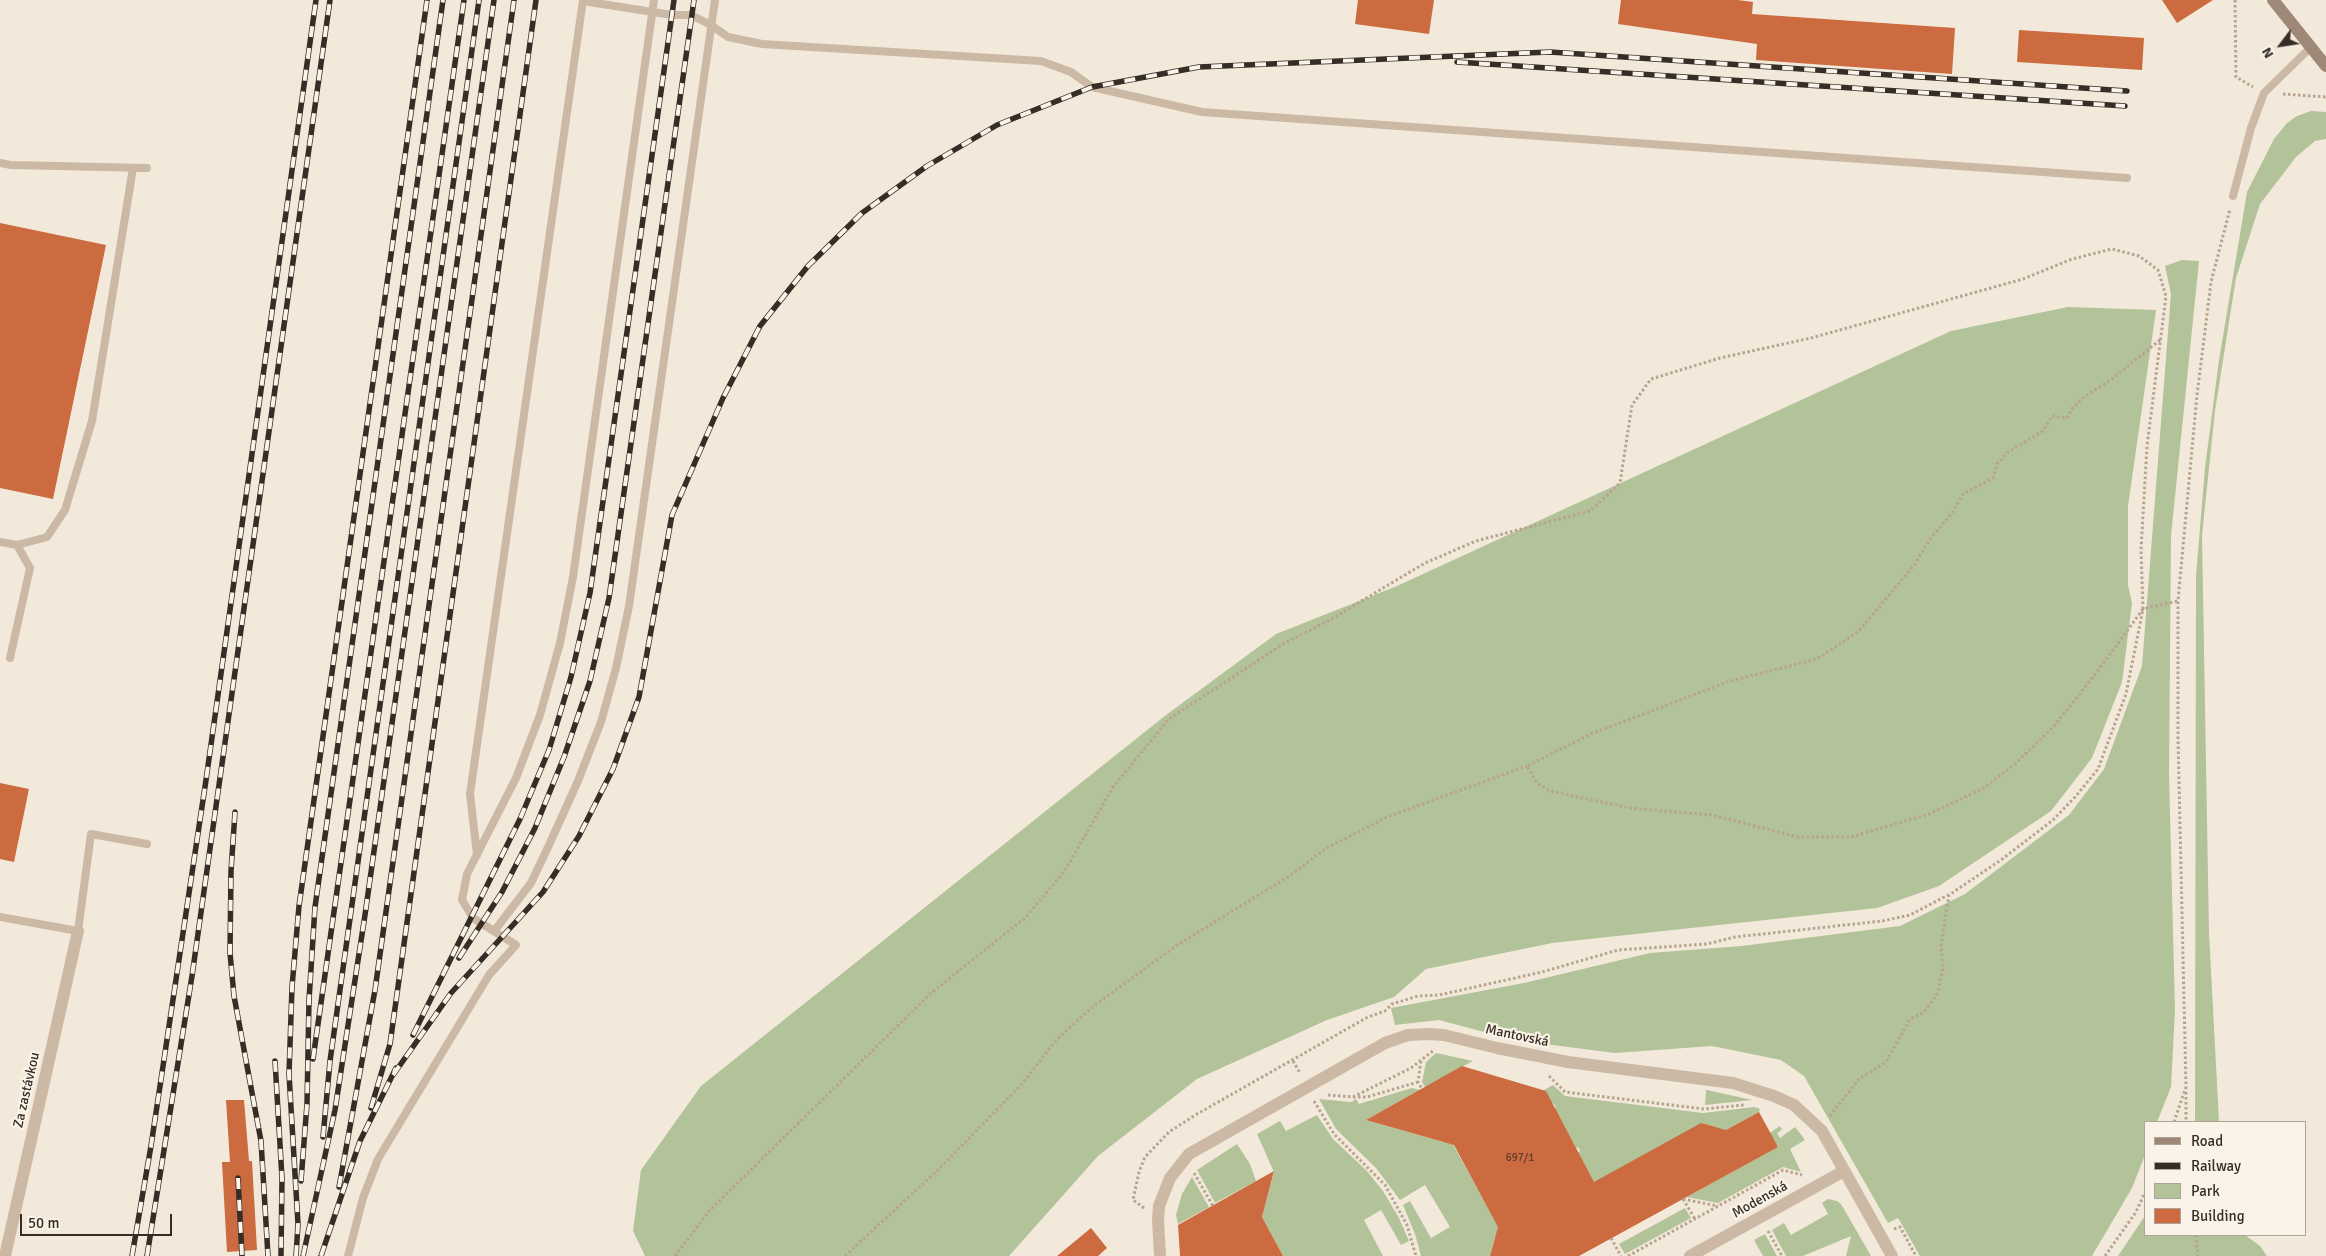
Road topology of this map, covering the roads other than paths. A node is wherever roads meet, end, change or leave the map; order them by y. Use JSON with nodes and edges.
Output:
{"nodes":[{"id":1,"x":654,"y":0,"type":"edge"},
{"id":2,"x":715,"y":0,"type":"edge"},
{"id":3,"x":2273,"y":0,"type":"edge"},
{"id":4,"x":583,"y":1,"type":"edge"},
{"id":5,"x":652,"y":12,"type":"junction"},
{"id":6,"x":711,"y":25,"type":"junction"},
{"id":7,"x":2310,"y":48,"type":"junction"},
{"id":8,"x":2326,"y":66,"type":"edge"},
{"id":9,"x":0,"y":163,"type":"edge"},
{"id":10,"x":133,"y":168,"type":"junction"},
{"id":11,"x":147,"y":168,"type":"dead end"},
{"id":12,"x":2127,"y":178,"type":"dead end"},
{"id":13,"x":2233,"y":196,"type":"road end"},
{"id":14,"x":0,"y":542,"type":"edge"},
{"id":15,"x":17,"y":546,"type":"junction"},
{"id":16,"x":10,"y":658,"type":"dead end"},
{"id":17,"x":147,"y":844,"type":"dead end"},
{"id":18,"x":477,"y":855,"type":"junction"},
{"id":19,"x":0,"y":916,"type":"edge"},
{"id":20,"x":495,"y":930,"type":"junction"},
{"id":21,"x":78,"y":931,"type":"junction"},
{"id":22,"x":1844,"y":1172,"type":"junction"},
{"id":23,"x":5,"y":1256,"type":"edge"},
{"id":24,"x":348,"y":1256,"type":"edge"},
{"id":25,"x":1160,"y":1256,"type":"edge"},
{"id":26,"x":1690,"y":1256,"type":"edge"},
{"id":27,"x":1892,"y":1256,"type":"edge"}],
"edges":[{"from":1,"to":5,"type":"lane"},
{"from":2,"to":6,"type":"lane"},
{"from":3,"to":7,"type":"main road"},
{"from":4,"to":5,"type":"lane"},
{"from":4,"to":18,"type":"lane"},
{"from":5,"to":6,"type":"lane"},
{"from":5,"to":18,"type":"lane"},
{"from":6,"to":12,"type":"lane"},
{"from":6,"to":20,"type":"lane"},
{"from":7,"to":8,"type":"main road"},
{"from":7,"to":13,"type":"lane"},
{"from":9,"to":10,"type":"lane"},
{"from":10,"to":11,"type":"lane"},
{"from":10,"to":15,"type":"lane"},
{"from":14,"to":15,"type":"lane"},
{"from":15,"to":16,"type":"lane"},
{"from":17,"to":21,"type":"lane"},
{"from":18,"to":20,"type":"lane"},
{"from":19,"to":21,"type":"lane"},
{"from":20,"to":24,"type":"lane"},
{"from":21,"to":23,"type":"street","name":"Za zastávkou"},
{"from":22,"to":25,"type":"street","name":"Mantovská"},
{"from":22,"to":26,"type":"street","name":"Modenská"},
{"from":22,"to":27,"type":"street","name":"Mantovská"}]}
